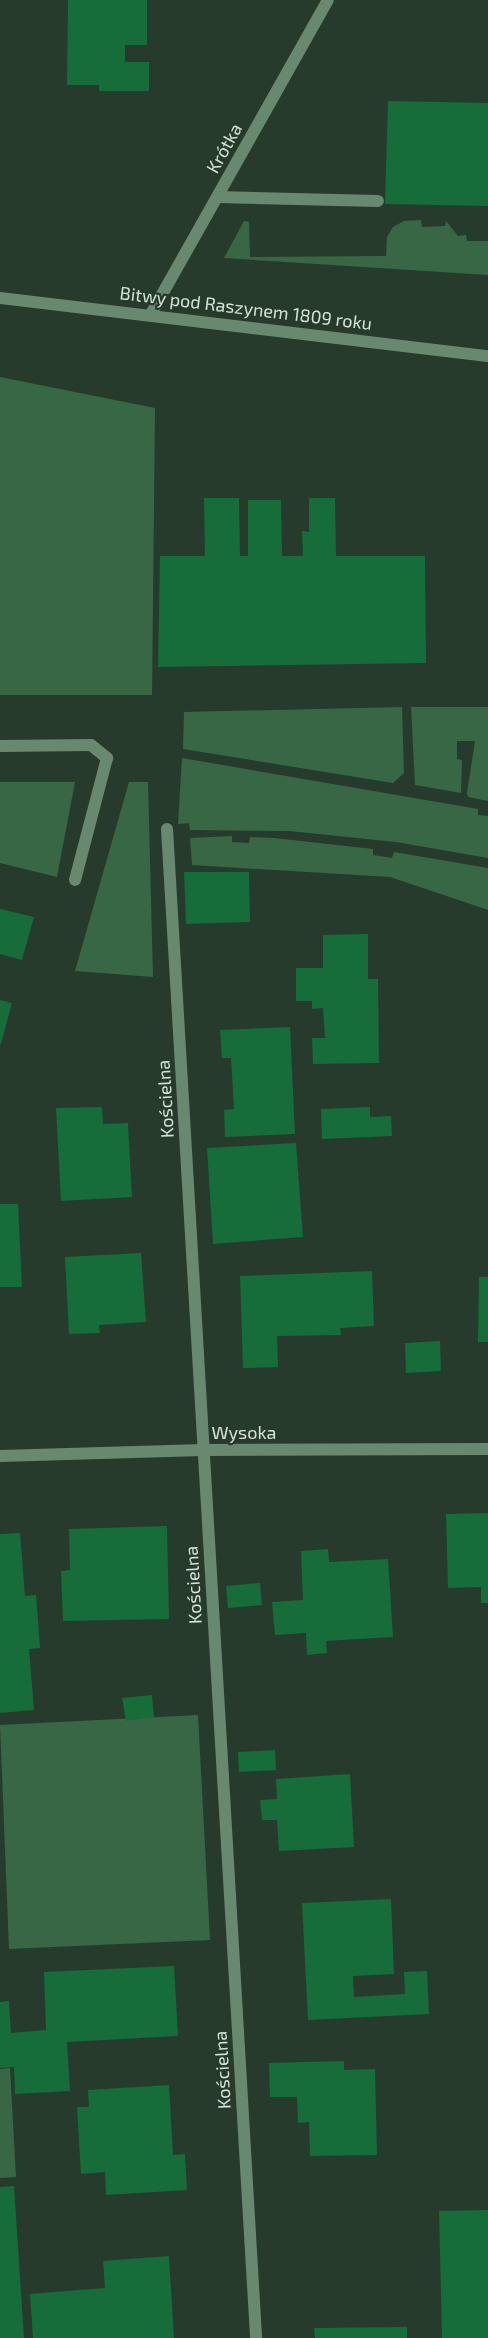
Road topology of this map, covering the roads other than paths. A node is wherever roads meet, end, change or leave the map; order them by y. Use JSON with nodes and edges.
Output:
{"nodes":[{"id":1,"x":328,"y":0,"type":"edge"},
{"id":2,"x":218,"y":197,"type":"junction"},
{"id":3,"x":378,"y":201,"type":"dead end"},
{"id":4,"x":0,"y":298,"type":"edge"},
{"id":5,"x":152,"y":314,"type":"junction"},
{"id":6,"x":488,"y":356,"type":"edge"},
{"id":7,"x":0,"y":746,"type":"edge"},
{"id":8,"x":167,"y":829,"type":"dead end"},
{"id":9,"x":75,"y":880,"type":"dead end"},
{"id":10,"x":488,"y":1449,"type":"edge"},
{"id":11,"x":203,"y":1450,"type":"junction"},
{"id":12,"x":0,"y":1456,"type":"edge"},
{"id":13,"x":256,"y":2338,"type":"edge"}],
"edges":[{"from":1,"to":2,"type":"street","name":"Krótka"},
{"from":2,"to":3,"type":"street"},
{"from":2,"to":5,"type":"street","name":"Krótka"},
{"from":4,"to":5,"type":"street","name":"Bitwy pod Raszynem 1809 roku"},
{"from":5,"to":6,"type":"street","name":"Bitwy pod Raszynem 1809 roku"},
{"from":7,"to":9,"type":"street"},
{"from":8,"to":11,"type":"street","name":"Kościelna"},
{"from":10,"to":11,"type":"street","name":"Wysoka"},
{"from":11,"to":12,"type":"street","name":"Wysoka"},
{"from":11,"to":13,"type":"street","name":"Kościelna"}]}
